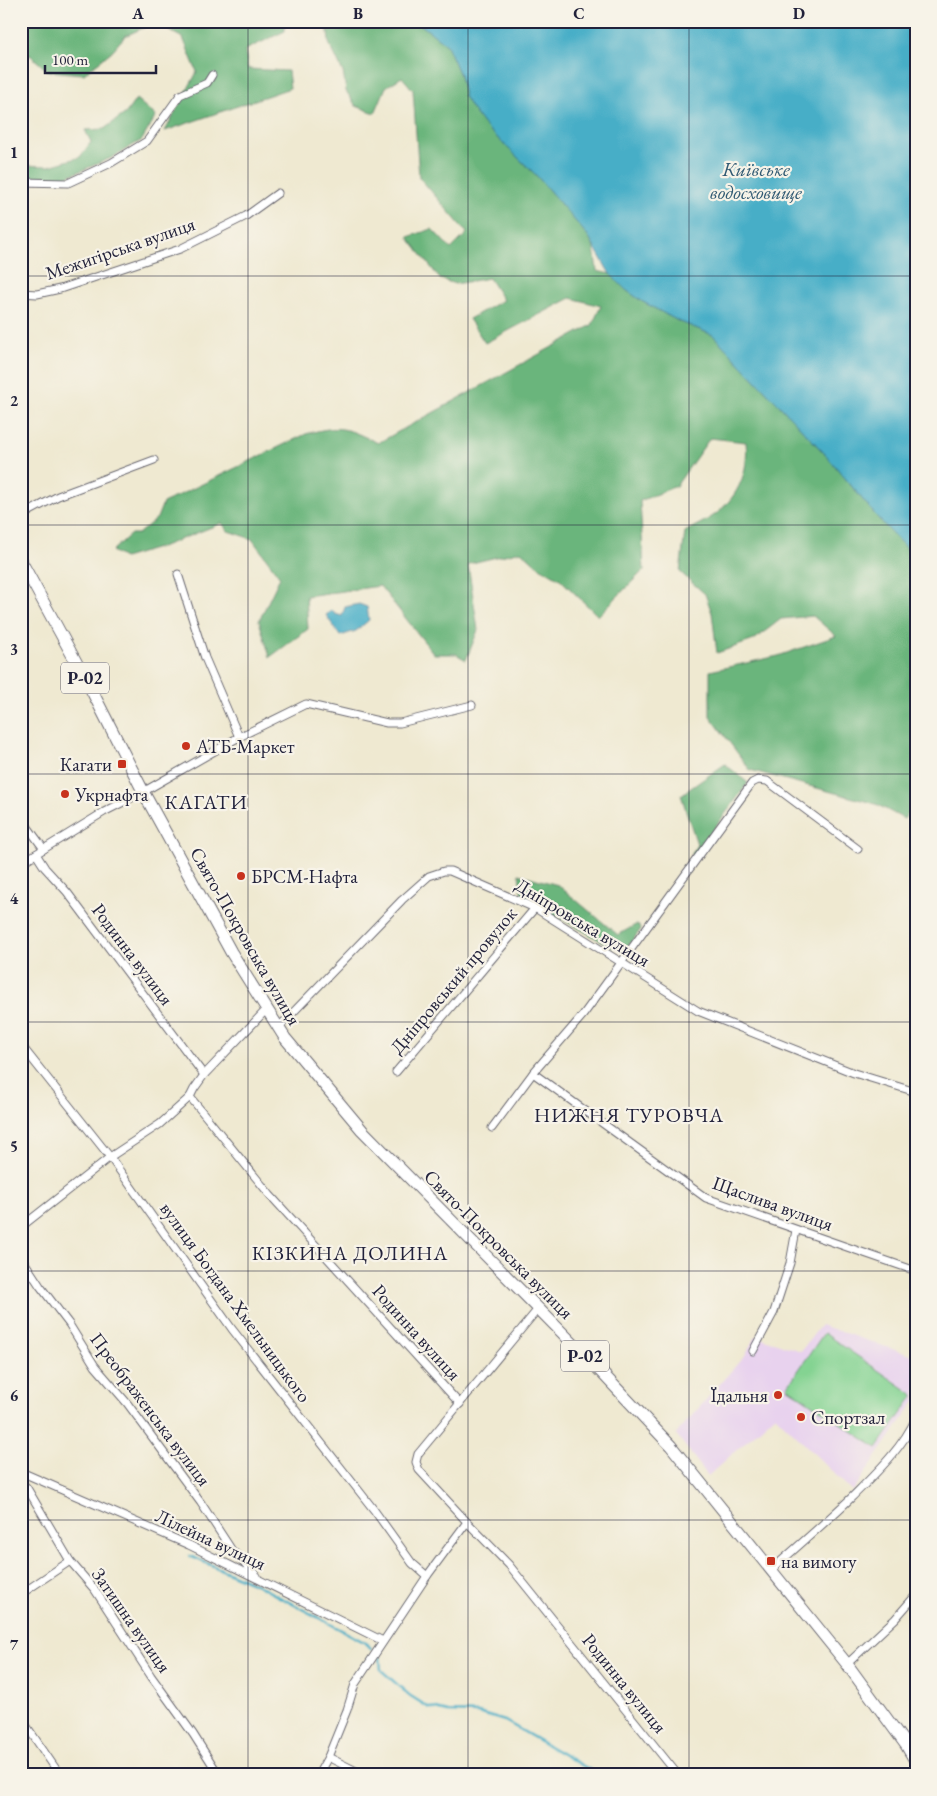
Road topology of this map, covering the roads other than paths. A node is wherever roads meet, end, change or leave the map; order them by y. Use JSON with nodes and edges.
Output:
{"nodes":[{"id":1,"x":212,"y":75,"type":"dead end"},
{"id":2,"x":21,"y":182,"type":"edge"},
{"id":3,"x":278,"y":192,"type":"dead end"},
{"id":4,"x":21,"y":293,"type":"edge"},
{"id":5,"x":154,"y":460,"type":"dead end"},
{"id":6,"x":21,"y":516,"type":"edge"},
{"id":7,"x":21,"y":561,"type":"edge"},
{"id":8,"x":178,"y":574,"type":"dead end"},
{"id":9,"x":472,"y":705,"type":"dead end"},
{"id":10,"x":239,"y":737,"type":"junction"},
{"id":11,"x":144,"y":794,"type":"junction"},
{"id":12,"x":21,"y":818,"type":"edge"},
{"id":13,"x":858,"y":848,"type":"dead end"},
{"id":14,"x":44,"y":849,"type":"junction"},
{"id":15,"x":36,"y":854,"type":"junction"},
{"id":16,"x":21,"y":863,"type":"edge"},
{"id":17,"x":535,"y":908,"type":"junction"},
{"id":18,"x":621,"y":962,"type":"junction"},
{"id":19,"x":266,"y":1010,"type":"junction"},
{"id":20,"x":278,"y":1028,"type":"junction"},
{"id":21,"x":21,"y":1045,"type":"edge"},
{"id":22,"x":396,"y":1072,"type":"dead end"},
{"id":23,"x":533,"y":1073,"type":"junction"},
{"id":24,"x":204,"y":1075,"type":"junction"},
{"id":25,"x":916,"y":1092,"type":"edge"},
{"id":26,"x":190,"y":1097,"type":"junction"},
{"id":27,"x":492,"y":1128,"type":"dead end"},
{"id":28,"x":110,"y":1157,"type":"junction"},
{"id":29,"x":21,"y":1227,"type":"edge"},
{"id":30,"x":796,"y":1230,"type":"junction"},
{"id":31,"x":21,"y":1258,"type":"edge"},
{"id":32,"x":916,"y":1271,"type":"edge"},
{"id":33,"x":538,"y":1309,"type":"junction"},
{"id":34,"x":753,"y":1351,"type":"dead end"},
{"id":35,"x":460,"y":1404,"type":"junction"},
{"id":36,"x":916,"y":1418,"type":"edge"},
{"id":37,"x":21,"y":1472,"type":"edge"},
{"id":38,"x":21,"y":1482,"type":"edge"},
{"id":39,"x":467,"y":1522,"type":"junction"},
{"id":40,"x":70,"y":1561,"type":"junction"},
{"id":41,"x":771,"y":1570,"type":"junction"},
{"id":42,"x":427,"y":1576,"type":"junction"},
{"id":43,"x":258,"y":1578,"type":"junction"},
{"id":44,"x":21,"y":1594,"type":"edge"},
{"id":45,"x":916,"y":1595,"type":"edge"},
{"id":46,"x":384,"y":1641,"type":"junction"},
{"id":47,"x":847,"y":1664,"type":"junction"},
{"id":48,"x":21,"y":1718,"type":"edge"},
{"id":49,"x":328,"y":1757,"type":"junction"},
{"id":50,"x":916,"y":1762,"type":"edge"},
{"id":51,"x":60,"y":1775,"type":"edge"},
{"id":52,"x":219,"y":1775,"type":"edge"},
{"id":53,"x":318,"y":1775,"type":"edge"},
{"id":54,"x":364,"y":1775,"type":"edge"},
{"id":55,"x":678,"y":1775,"type":"edge"}],
"edges":[{"from":1,"to":2,"type":"street"},
{"from":3,"to":4,"type":"street","name":"Межигірська вулиця"},
{"from":5,"to":6,"type":"street"},
{"from":7,"to":11,"type":"main road","number":"Р-02"},
{"from":8,"to":10,"type":"street"},
{"from":9,"to":10,"type":"street"},
{"from":10,"to":11,"type":"street"},
{"from":11,"to":14,"type":"street"},
{"from":11,"to":19,"type":"main road","name":"Свято-Покровська вулиця","number":"Р-02"},
{"from":12,"to":14,"type":"street"},
{"from":13,"to":18,"type":"street"},
{"from":14,"to":15,"type":"street"},
{"from":15,"to":16,"type":"street"},
{"from":15,"to":24,"type":"street","name":"Родинна вулиця"},
{"from":17,"to":18,"type":"street","name":"Дніпровська вулиця"},
{"from":17,"to":20,"type":"street","name":"Дніпровська вулиця"},
{"from":17,"to":22,"type":"street","name":"Дніпровський провулок"},
{"from":18,"to":23,"type":"street"},
{"from":18,"to":25,"type":"street","name":"Дніпровська вулиця"},
{"from":19,"to":20,"type":"main road","name":"Свято-Покровська вулиця","number":"Р-02"},
{"from":19,"to":24,"type":"street"},
{"from":20,"to":33,"type":"main road","name":"Свято-Покровська вулиця","number":"Р-02"},
{"from":21,"to":28,"type":"street","name":"вулиця Богдана Хмельницького"},
{"from":23,"to":27,"type":"street"},
{"from":23,"to":30,"type":"street","name":"Щаслива вулиця"},
{"from":24,"to":26,"type":"street"},
{"from":26,"to":28,"type":"street"},
{"from":26,"to":35,"type":"street","name":"Родинна вулиця"},
{"from":28,"to":29,"type":"street"},
{"from":28,"to":42,"type":"street","name":"вулиця Богдана Хмельницького"},
{"from":30,"to":32,"type":"street","name":"Щаслива вулиця"},
{"from":30,"to":34,"type":"street"},
{"from":31,"to":43,"type":"street","name":"Преображенська вулиця"},
{"from":33,"to":35,"type":"street"},
{"from":33,"to":41,"type":"main road","name":"Свято-Покровська вулиця","number":"Р-02"},
{"from":35,"to":39,"type":"street","name":"Родинна вулиця"},
{"from":36,"to":41,"type":"street"},
{"from":37,"to":43,"type":"street","name":"Лілейна вулиця"},
{"from":38,"to":40,"type":"street","name":"Затишна вулиця"},
{"from":39,"to":42,"type":"street"},
{"from":39,"to":55,"type":"street","name":"Родинна вулиця"},
{"from":40,"to":44,"type":"street"},
{"from":40,"to":52,"type":"street","name":"Затишна вулиця"},
{"from":41,"to":47,"type":"main road","name":"Свято-Покровська вулиця","number":"Р-02"},
{"from":42,"to":46,"type":"street"},
{"from":43,"to":46,"type":"street","name":"Лілейна вулиця"},
{"from":45,"to":47,"type":"street"},
{"from":46,"to":49,"type":"street"},
{"from":47,"to":50,"type":"main road","name":"Свято-Покровська вулиця","number":"Р-02"},
{"from":48,"to":51,"type":"street"},
{"from":49,"to":53,"type":"street"},
{"from":49,"to":54,"type":"street"}]}
